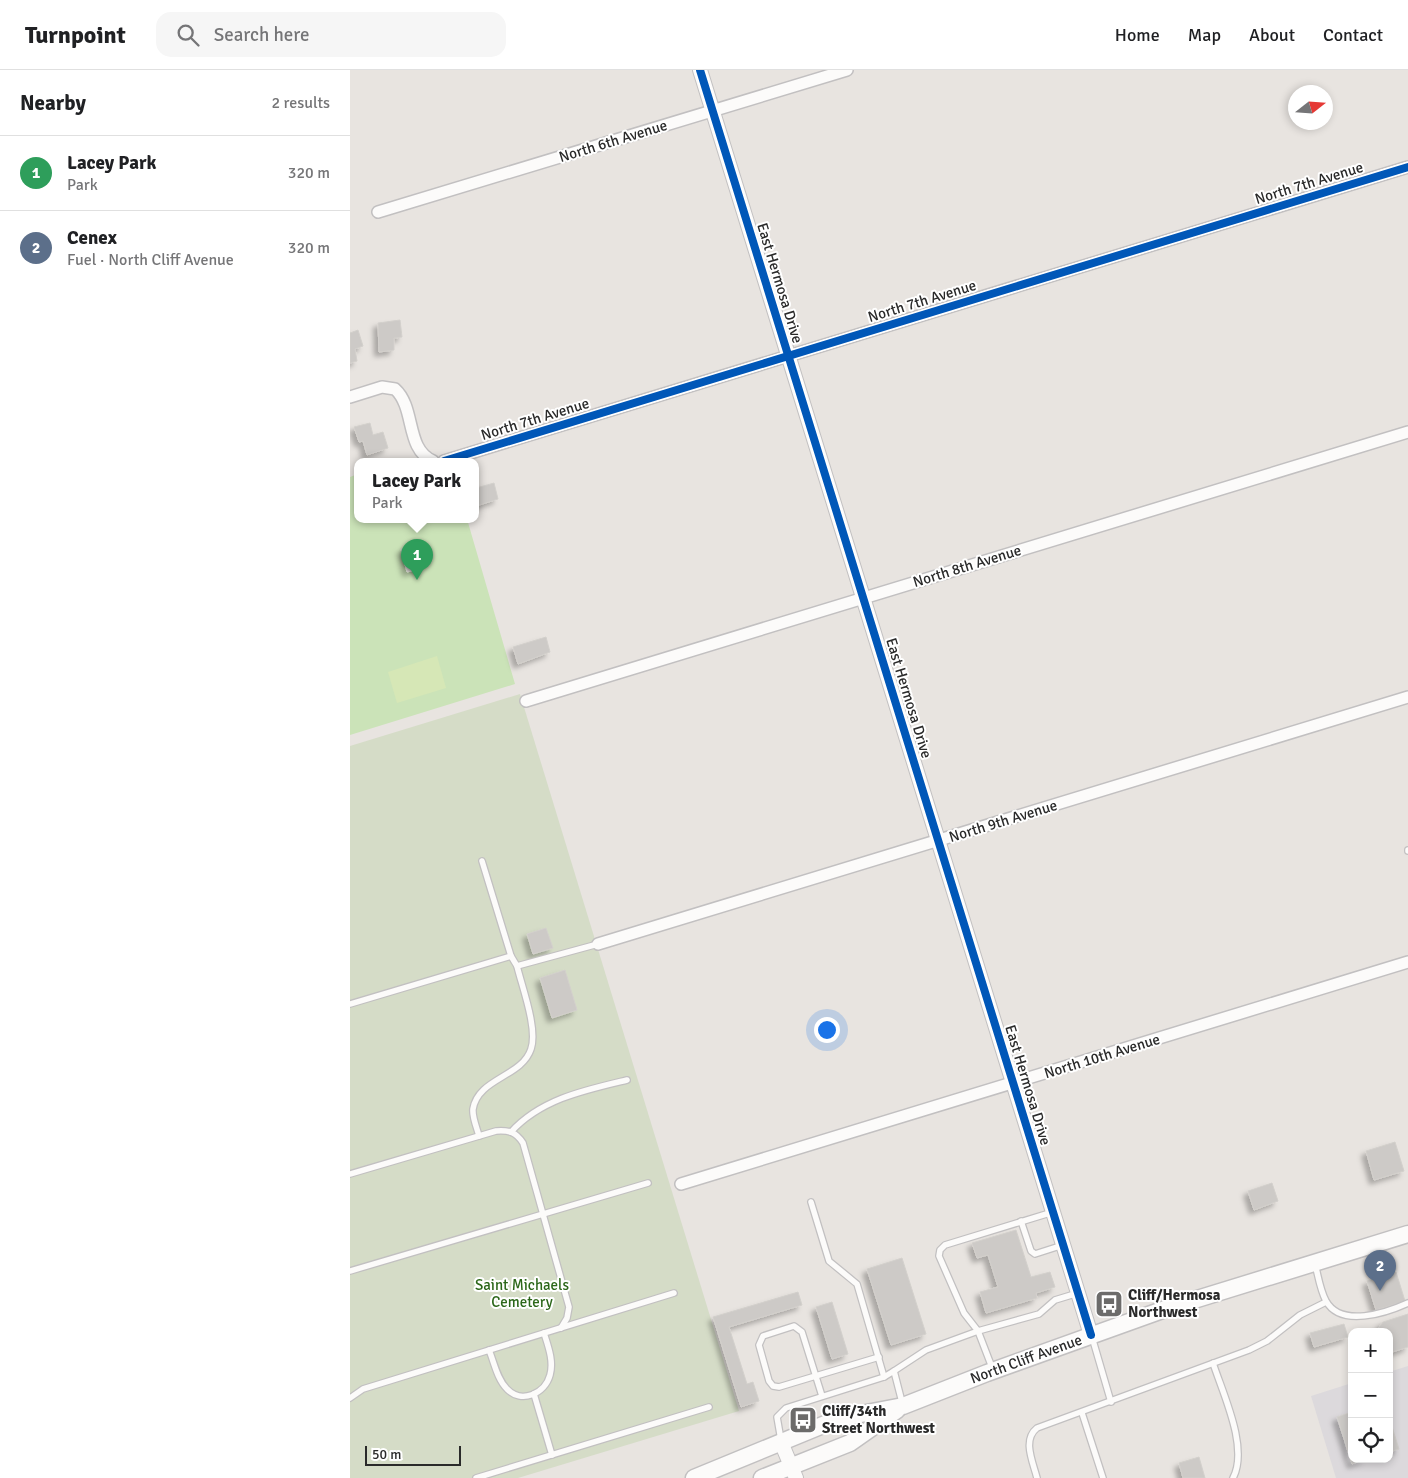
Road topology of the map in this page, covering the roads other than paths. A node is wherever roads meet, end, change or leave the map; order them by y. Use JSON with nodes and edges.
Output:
{"nodes":[{"id":1,"x":700,"y":70,"type":"edge"},
{"id":2,"x":848,"y":70,"type":"edge"},
{"id":3,"x":712,"y":111,"type":"junction"},
{"id":4,"x":1408,"y":167,"type":"edge"},
{"id":5,"x":378,"y":212,"type":"dead end"},
{"id":6,"x":788,"y":357,"type":"junction"},
{"id":7,"x":350,"y":397,"type":"edge"},
{"id":8,"x":1408,"y":432,"type":"edge"},
{"id":9,"x":428,"y":458,"type":"edge"},
{"id":10,"x":454,"y":458,"type":"edge"},
{"id":11,"x":863,"y":598,"type":"junction"},
{"id":12,"x":1408,"y":697,"type":"edge"},
{"id":13,"x":526,"y":700,"type":"dead end"},
{"id":14,"x":938,"y":840,"type":"junction"},
{"id":15,"x":482,"y":861,"type":"dead end"},
{"id":16,"x":598,"y":944,"type":"joint"},
{"id":17,"x":511,"y":956,"type":"junction"},
{"id":18,"x":1408,"y":962,"type":"edge"},
{"id":19,"x":517,"y":966,"type":"junction"},
{"id":20,"x":350,"y":1004,"type":"edge"},
{"id":21,"x":627,"y":1080,"type":"dead end"},
{"id":22,"x":1013,"y":1083,"type":"junction"},
{"id":23,"x":511,"y":1132,"type":"junction"},
{"id":24,"x":479,"y":1136,"type":"junction"},
{"id":25,"x":350,"y":1174,"type":"edge"},
{"id":26,"x":648,"y":1183,"type":"dead end"},
{"id":27,"x":681,"y":1184,"type":"dead end"},
{"id":28,"x":811,"y":1202,"type":"dead end"},
{"id":29,"x":1053,"y":1212,"type":"junction"},
{"id":30,"x":542,"y":1213,"type":"junction"},
{"id":31,"x":1021,"y":1221,"type":"junction"},
{"id":32,"x":1408,"y":1234,"type":"edge"},
{"id":33,"x":1063,"y":1245,"type":"junction"},
{"id":34,"x":1314,"y":1263,"type":"junction"},
{"id":35,"x":350,"y":1271,"type":"edge"},
{"id":36,"x":674,"y":1293,"type":"dead end"},
{"id":37,"x":1078,"y":1294,"type":"junction"},
{"id":38,"x":1326,"y":1302,"type":"junction"},
{"id":39,"x":1408,"y":1303,"type":"edge"},
{"id":40,"x":561,"y":1328,"type":"junction"},
{"id":41,"x":978,"y":1331,"type":"junction"},
{"id":42,"x":544,"y":1333,"type":"junction"},
{"id":43,"x":1091,"y":1335,"type":"junction"},
{"id":44,"x":489,"y":1350,"type":"junction"},
{"id":45,"x":878,"y":1357,"type":"junction"},
{"id":46,"x":1212,"y":1363,"type":"junction"},
{"id":47,"x":894,"y":1371,"type":"junction"},
{"id":48,"x":993,"y":1371,"type":"junction"},
{"id":49,"x":816,"y":1376,"type":"junction"},
{"id":50,"x":884,"y":1377,"type":"junction"},
{"id":51,"x":534,"y":1394,"type":"junction"},
{"id":52,"x":822,"y":1396,"type":"junction"},
{"id":53,"x":350,"y":1398,"type":"edge"},
{"id":54,"x":1111,"y":1402,"type":"junction"},
{"id":55,"x":903,"y":1406,"type":"junction"},
{"id":56,"x":709,"y":1407,"type":"dead end"},
{"id":57,"x":1082,"y":1413,"type":"junction"},
{"id":58,"x":781,"y":1442,"type":"junction"},
{"id":59,"x":552,"y":1455,"type":"junction"},
{"id":60,"x":794,"y":1472,"type":"edge"},
{"id":61,"x":476,"y":1478,"type":"edge"},
{"id":62,"x":694,"y":1478,"type":"edge"},
{"id":63,"x":762,"y":1478,"type":"edge"},
{"id":64,"x":1037,"y":1478,"type":"edge"},
{"id":65,"x":1103,"y":1478,"type":"edge"},
{"id":66,"x":1233,"y":1478,"type":"edge"}],
"edges":[{"from":1,"to":3,"type":"street","name":"East Hermosa Drive"},
{"from":2,"to":3,"type":"street","name":"North 6th Avenue"},
{"from":3,"to":5,"type":"street","name":"North 6th Avenue"},
{"from":3,"to":6,"type":"street","name":"East Hermosa Drive"},
{"from":4,"to":6,"type":"street","name":"North 7th Avenue"},
{"from":6,"to":10,"type":"street","name":"North 7th Avenue"},
{"from":6,"to":11,"type":"street","name":"East Hermosa Drive"},
{"from":7,"to":9,"type":"street"},
{"from":8,"to":11,"type":"street","name":"North 8th Avenue"},
{"from":11,"to":13,"type":"street","name":"North 8th Avenue"},
{"from":11,"to":14,"type":"street","name":"East Hermosa Drive"},
{"from":12,"to":14,"type":"street","name":"North 9th Avenue"},
{"from":14,"to":16,"type":"street","name":"North 9th Avenue"},
{"from":14,"to":22,"type":"street","name":"East Hermosa Drive"},
{"from":15,"to":17,"type":"lane"},
{"from":16,"to":19,"type":"lane"},
{"from":17,"to":19,"type":"lane"},
{"from":17,"to":20,"type":"lane"},
{"from":18,"to":22,"type":"street","name":"North 10th Avenue"},
{"from":19,"to":24,"type":"lane"},
{"from":21,"to":23,"type":"lane"},
{"from":22,"to":27,"type":"street","name":"North 10th Avenue"},
{"from":22,"to":29,"type":"street","name":"East Hermosa Drive"},
{"from":23,"to":24,"type":"lane"},
{"from":23,"to":30,"type":"lane"},
{"from":24,"to":25,"type":"lane"},
{"from":26,"to":30,"type":"lane"},
{"from":28,"to":45,"type":"lane"},
{"from":29,"to":31,"type":"lane"},
{"from":29,"to":33,"type":"street","name":"East Hermosa Drive"},
{"from":30,"to":35,"type":"lane"},
{"from":30,"to":40,"type":"lane"},
{"from":31,"to":33,"type":"lane"},
{"from":31,"to":41,"type":"lane"},
{"from":32,"to":34,"type":"main road","name":"North Cliff Avenue"},
{"from":33,"to":37,"type":"street","name":"East Hermosa Drive"},
{"from":34,"to":38,"type":"lane"},
{"from":34,"to":43,"type":"main road","name":"North Cliff Avenue"},
{"from":36,"to":40,"type":"lane"},
{"from":37,"to":41,"type":"lane"},
{"from":37,"to":43,"type":"street","name":"East Hermosa Drive"},
{"from":38,"to":39,"type":"lane"},
{"from":38,"to":46,"type":"lane"},
{"from":40,"to":42,"type":"lane"},
{"from":41,"to":47,"type":"lane"},
{"from":41,"to":48,"type":"lane"},
{"from":42,"to":44,"type":"lane"},
{"from":42,"to":51,"type":"lane"},
{"from":43,"to":48,"type":"main road","name":"North Cliff Avenue"},
{"from":43,"to":54,"type":"lane"},
{"from":44,"to":51,"type":"lane"},
{"from":44,"to":53,"type":"lane"},
{"from":45,"to":49,"type":"lane"},
{"from":45,"to":50,"type":"lane"},
{"from":46,"to":54,"type":"lane"},
{"from":46,"to":66,"type":"lane"},
{"from":47,"to":50,"type":"lane"},
{"from":47,"to":55,"type":"lane"},
{"from":48,"to":55,"type":"main road","name":"North Cliff Avenue"},
{"from":49,"to":49,"type":"lane"},
{"from":49,"to":52,"type":"lane"},
{"from":50,"to":52,"type":"lane"},
{"from":51,"to":59,"type":"lane"},
{"from":52,"to":58,"type":"lane"},
{"from":54,"to":57,"type":"lane"},
{"from":55,"to":58,"type":"main road","name":"North Cliff Avenue"},
{"from":55,"to":60,"type":"main road","name":"North Cliff Avenue"},
{"from":56,"to":59,"type":"lane"},
{"from":57,"to":64,"type":"lane"},
{"from":57,"to":65,"type":"lane"},
{"from":58,"to":60,"type":"street"},
{"from":58,"to":62,"type":"main road","name":"North Cliff Avenue"},
{"from":59,"to":61,"type":"lane"},
{"from":60,"to":63,"type":"main road","name":"North Cliff Avenue"}]}
